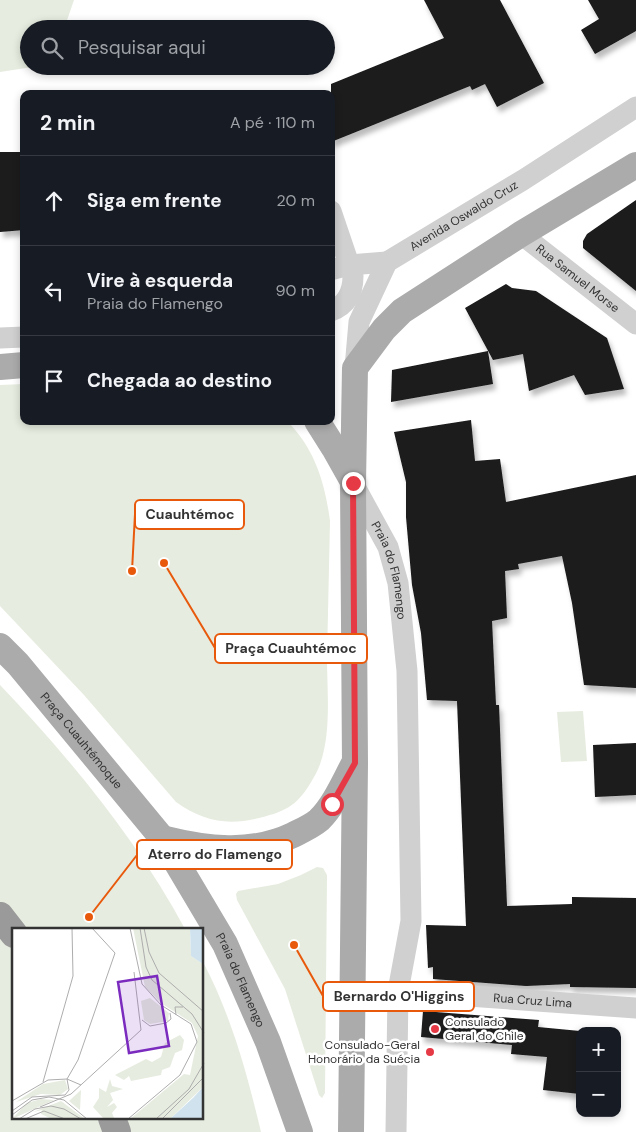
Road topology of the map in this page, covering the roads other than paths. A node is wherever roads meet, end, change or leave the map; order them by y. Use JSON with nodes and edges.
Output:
{"nodes":[{"id":1,"x":636,"y":107,"type":"edge"},
{"id":2,"x":636,"y":165,"type":"edge"},
{"id":3,"x":521,"y":234,"type":"junction"},
{"id":4,"x":335,"y":236,"type":"edge"},
{"id":5,"x":387,"y":262,"type":"junction"},
{"id":6,"x":340,"y":268,"type":"edge"},
{"id":7,"x":335,"y":308,"type":"edge"},
{"id":8,"x":636,"y":324,"type":"edge"},
{"id":9,"x":20,"y":337,"type":"edge"},
{"id":10,"x":0,"y":338,"type":"edge"},
{"id":11,"x":20,"y":365,"type":"edge"},
{"id":12,"x":0,"y":366,"type":"edge"},
{"id":13,"x":355,"y":368,"type":"junction"},
{"id":14,"x":320,"y":425,"type":"edge"},
{"id":15,"x":353,"y":483,"type":"junction"},
{"id":16,"x":0,"y":646,"type":"edge"},
{"id":17,"x":355,"y":763,"type":"junction"},
{"id":18,"x":162,"y":838,"type":"junction"},
{"id":19,"x":0,"y":916,"type":"edge"},
{"id":20,"x":0,"y":928,"type":"edge"},
{"id":21,"x":12,"y":931,"type":"edge"},
{"id":22,"x":12,"y":937,"type":"edge"},
{"id":23,"x":398,"y":990,"type":"junction"},
{"id":24,"x":636,"y":1008,"type":"edge"},
{"id":25,"x":113,"y":1120,"type":"edge"},
{"id":26,"x":117,"y":1132,"type":"edge"},
{"id":27,"x":300,"y":1132,"type":"edge"},
{"id":28,"x":351,"y":1132,"type":"edge"},
{"id":29,"x":396,"y":1132,"type":"edge"}],
"edges":[{"from":1,"to":5,"type":"street","name":"Avenida Oswaldo Cruz"},
{"from":2,"to":3,"type":"main road"},
{"from":3,"to":8,"type":"street","name":"Rua Samuel Morse"},
{"from":3,"to":13,"type":"main road"},
{"from":4,"to":6,"type":"street"},
{"from":5,"to":6,"type":"street"},
{"from":5,"to":13,"type":"street"},
{"from":6,"to":7,"type":"street"},
{"from":9,"to":10,"type":"street"},
{"from":11,"to":12,"type":"main road"},
{"from":13,"to":15,"type":"main road"},
{"from":14,"to":15,"type":"main road"},
{"from":15,"to":17,"type":"main road","name":"Praia do Flamengo"},
{"from":15,"to":23,"type":"street","name":"Praia do Flamengo"},
{"from":16,"to":18,"type":"main road","name":"Praça Cuauhtémoque"},
{"from":17,"to":18,"type":"main road"},
{"from":17,"to":28,"type":"main road","name":"Praia do Flamengo"},
{"from":18,"to":27,"type":"main road","name":"Praia do Flamengo"},
{"from":19,"to":21,"type":"highway"},
{"from":20,"to":22,"type":"highway"},
{"from":23,"to":24,"type":"street","name":"Rua Cruz Lima"},
{"from":23,"to":29,"type":"street","name":"Praia do Flamengo"},
{"from":25,"to":26,"type":"highway"}]}
